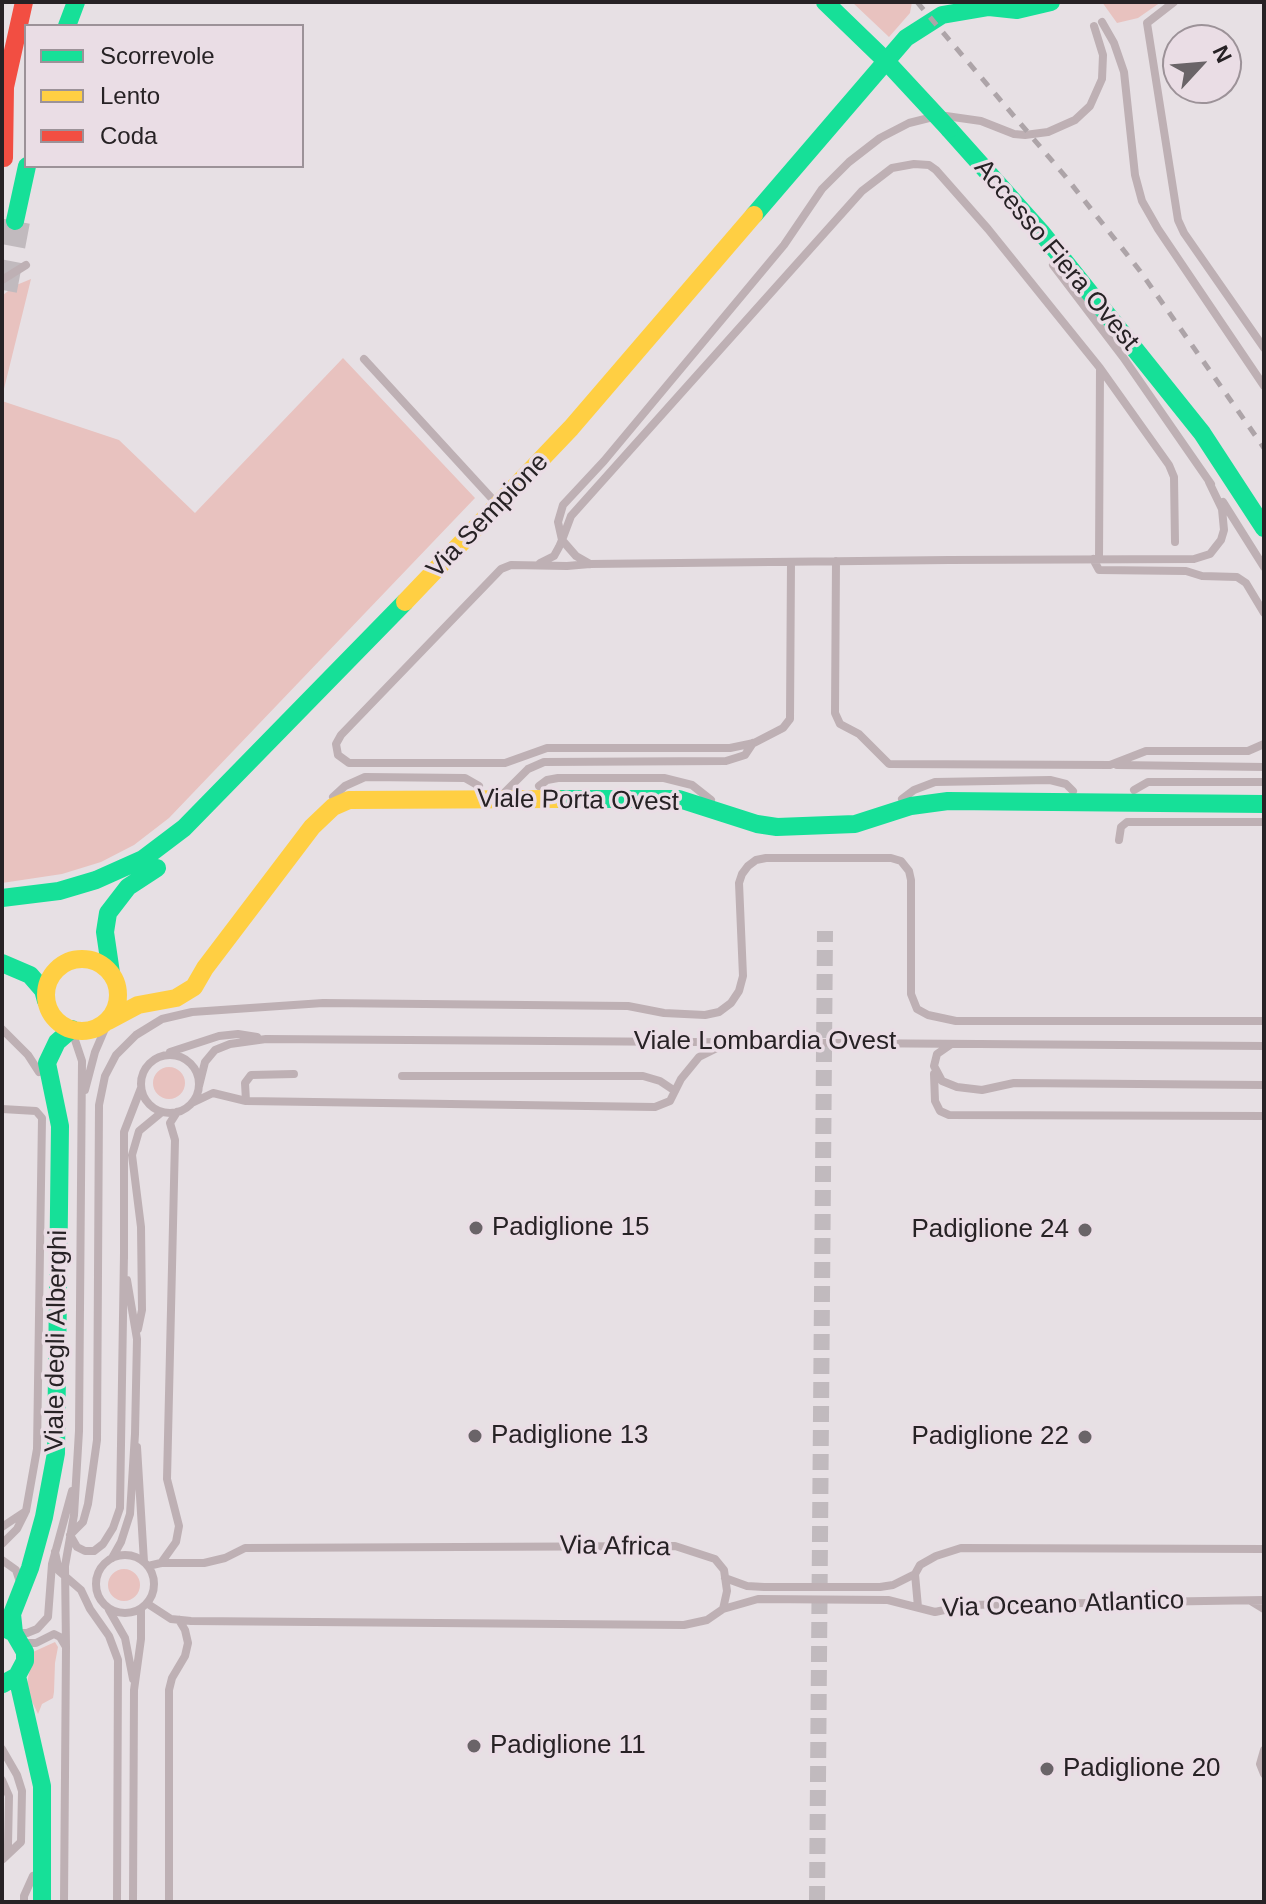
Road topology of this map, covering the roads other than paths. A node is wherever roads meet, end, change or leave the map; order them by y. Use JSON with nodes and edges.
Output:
{"nodes":[{"id":1,"x":24,"y":2,"type":"edge"},
{"id":2,"x":38,"y":2,"type":"edge"},
{"id":3,"x":63,"y":2,"type":"edge"},
{"id":4,"x":76,"y":2,"type":"edge"},
{"id":5,"x":825,"y":2,"type":"edge"},
{"id":6,"x":1051,"y":2,"type":"edge"},
{"id":7,"x":1174,"y":2,"type":"edge"},
{"id":8,"x":983,"y":4,"type":"edge"},
{"id":9,"x":917,"y":10,"type":"dead end"},
{"id":10,"x":33,"y":24,"type":"edge"},
{"id":11,"x":58,"y":24,"type":"edge"},
{"id":12,"x":68,"y":24,"type":"edge"},
{"id":13,"x":906,"y":38,"type":"junction"},
{"id":14,"x":24,"y":66,"type":"edge"},
{"id":15,"x":3,"y":161,"type":"edge"},
{"id":16,"x":980,"y":164,"type":"junction"},
{"id":17,"x":27,"y":168,"type":"edge"},
{"id":18,"x":15,"y":221,"type":"tunnel mouth"},
{"id":19,"x":1030,"y":234,"type":"dead end"},
{"id":20,"x":1047,"y":257,"type":"dead end"},
{"id":21,"x":26,"y":265,"type":"dead end"},
{"id":22,"x":2,"y":280,"type":"edge"},
{"id":23,"x":1264,"y":348,"type":"edge"},
{"id":24,"x":364,"y":359,"type":"dead end"},
{"id":25,"x":1100,"y":368,"type":"junction"},
{"id":26,"x":1264,"y":386,"type":"edge"},
{"id":27,"x":1209,"y":482,"type":"junction"},
{"id":28,"x":499,"y":506,"type":"junction"},
{"id":29,"x":1264,"y":528,"type":"edge"},
{"id":30,"x":562,"y":540,"type":"junction"},
{"id":31,"x":1175,"y":542,"type":"dead end"},
{"id":32,"x":1096,"y":559,"type":"junction"},
{"id":33,"x":836,"y":561,"type":"junction"},
{"id":34,"x":791,"y":562,"type":"junction"},
{"id":35,"x":535,"y":564,"type":"junction"},
{"id":36,"x":590,"y":564,"type":"junction"},
{"id":37,"x":1264,"y":567,"type":"edge"},
{"id":38,"x":1264,"y":613,"type":"edge"},
{"id":39,"x":754,"y":743,"type":"junction"},
{"id":40,"x":1264,"y":744,"type":"edge"},
{"id":41,"x":1110,"y":765,"type":"junction"},
{"id":42,"x":1264,"y":767,"type":"edge"},
{"id":43,"x":239,"y":773,"type":"junction"},
{"id":44,"x":1264,"y":782,"type":"edge"},
{"id":45,"x":479,"y":786,"type":"dead end"},
{"id":46,"x":539,"y":786,"type":"dead end"},
{"id":47,"x":1134,"y":790,"type":"dead end"},
{"id":48,"x":1073,"y":791,"type":"dead end"},
{"id":49,"x":499,"y":799,"type":"junction"},
{"id":50,"x":1264,"y":804,"type":"edge"},
{"id":51,"x":894,"y":811,"type":"junction"},
{"id":52,"x":723,"y":812,"type":"junction"},
{"id":53,"x":1264,"y":822,"type":"edge"},
{"id":54,"x":312,"y":827,"type":"junction"},
{"id":55,"x":1119,"y":840,"type":"dead end"},
{"id":56,"x":2,"y":898,"type":"edge"},
{"id":57,"x":2,"y":963,"type":"edge"},
{"id":58,"x":205,"y":968,"type":"junction"},
{"id":59,"x":111,"y":973,"type":"junction"},
{"id":60,"x":46,"y":1001,"type":"junction"},
{"id":61,"x":108,"y":1021,"type":"junction"},
{"id":62,"x":1264,"y":1021,"type":"edge"},
{"id":63,"x":2,"y":1029,"type":"edge"},
{"id":64,"x":72,"y":1029,"type":"junction"},
{"id":65,"x":266,"y":1039,"type":"junction"},
{"id":66,"x":733,"y":1043,"type":"junction"},
{"id":67,"x":954,"y":1044,"type":"junction"},
{"id":68,"x":1264,"y":1046,"type":"edge"},
{"id":69,"x":160,"y":1056,"type":"junction"},
{"id":70,"x":934,"y":1066,"type":"junction"},
{"id":71,"x":39,"y":1072,"type":"junction"},
{"id":72,"x":294,"y":1074,"type":"dead end"},
{"id":73,"x":402,"y":1076,"type":"dead end"},
{"id":74,"x":1264,"y":1085,"type":"edge"},
{"id":75,"x":199,"y":1086,"type":"junction"},
{"id":76,"x":141,"y":1088,"type":"junction"},
{"id":77,"x":675,"y":1091,"type":"junction"},
{"id":78,"x":55,"y":1098,"type":"junction"},
{"id":79,"x":246,"y":1101,"type":"junction"},
{"id":80,"x":82,"y":1103,"type":"junction"},
{"id":81,"x":192,"y":1103,"type":"junction"},
{"id":82,"x":2,"y":1109,"type":"edge"},
{"id":83,"x":162,"y":1112,"type":"junction"},
{"id":84,"x":177,"y":1112,"type":"junction"},
{"id":85,"x":1264,"y":1116,"type":"edge"},
{"id":86,"x":124,"y":1253,"type":"junction"},
{"id":87,"x":137,"y":1339,"type":"junction"},
{"id":88,"x":135,"y":1434,"type":"junction"},
{"id":89,"x":75,"y":1482,"type":"junction"},
{"id":90,"x":26,"y":1511,"type":"junction"},
{"id":91,"x":2,"y":1527,"type":"edge"},
{"id":92,"x":70,"y":1535,"type":"junction"},
{"id":93,"x":2,"y":1544,"type":"edge"},
{"id":94,"x":1264,"y":1549,"type":"edge"},
{"id":95,"x":55,"y":1552,"type":"junction"},
{"id":96,"x":112,"y":1558,"type":"junction"},
{"id":97,"x":2,"y":1560,"type":"edge"},
{"id":98,"x":161,"y":1563,"type":"junction"},
{"id":99,"x":146,"y":1564,"type":"junction"},
{"id":100,"x":915,"y":1574,"type":"junction"},
{"id":101,"x":65,"y":1577,"type":"junction"},
{"id":102,"x":725,"y":1578,"type":"junction"},
{"id":103,"x":20,"y":1586,"type":"junction"},
{"id":104,"x":1247,"y":1599,"type":"junction"},
{"id":105,"x":1264,"y":1600,"type":"edge"},
{"id":106,"x":106,"y":1606,"type":"junction"},
{"id":107,"x":144,"y":1607,"type":"junction"},
{"id":108,"x":918,"y":1607,"type":"junction"},
{"id":109,"x":2,"y":1609,"type":"edge"},
{"id":110,"x":723,"y":1609,"type":"junction"},
{"id":111,"x":1264,"y":1609,"type":"edge"},
{"id":112,"x":175,"y":1619,"type":"junction"},
{"id":113,"x":12,"y":1633,"type":"edge"},
{"id":114,"x":66,"y":1647,"type":"junction"},
{"id":115,"x":8,"y":1681,"type":"edge"},
{"id":116,"x":134,"y":1690,"type":"junction"},
{"id":117,"x":1264,"y":1744,"type":"edge"},
{"id":118,"x":2,"y":1749,"type":"edge"},
{"id":119,"x":1263,"y":1754,"type":"edge"},
{"id":120,"x":1263,"y":1774,"type":"edge"},
{"id":121,"x":2,"y":1780,"type":"edge"},
{"id":122,"x":42,"y":1857,"type":"junction"},
{"id":123,"x":3,"y":1860,"type":"edge"},
{"id":124,"x":24,"y":1902,"type":"edge"},
{"id":125,"x":42,"y":1902,"type":"edge"},
{"id":126,"x":64,"y":1902,"type":"edge"},
{"id":127,"x":117,"y":1902,"type":"edge"},
{"id":128,"x":133,"y":1902,"type":"edge"},
{"id":129,"x":169,"y":1902,"type":"edge"}],
"edges":[{"from":1,"to":15,"type":"main road"},
{"from":2,"to":10,"type":"main road"},
{"from":3,"to":11,"type":"main road"},
{"from":4,"to":12,"type":"main road"},
{"from":5,"to":16,"type":"main road","name":"Accesso Fiera Ovest","bridge":true},
{"from":6,"to":8,"type":"main road","name":"Via Sempione"},
{"from":7,"to":23,"type":"lane"},
{"from":8,"to":13,"type":"main road","name":"Via Sempione"},
{"from":9,"to":13,"type":"main road","name":"Via Sempione"},
{"from":13,"to":28,"type":"main road","name":"Via Sempione"},
{"from":14,"to":15,"type":"main road"},
{"from":16,"to":19,"type":"lane"},
{"from":16,"to":29,"type":"main road","name":"Accesso Fiera Ovest"},
{"from":17,"to":18,"type":"main road"},
{"from":20,"to":27,"type":"lane"},
{"from":21,"to":22,"type":"lane"},
{"from":24,"to":28,"type":"lane"},
{"from":25,"to":30,"type":"lane"},
{"from":25,"to":31,"type":"lane"},
{"from":25,"to":32,"type":"lane"},
{"from":26,"to":30,"type":"lane"},
{"from":27,"to":32,"type":"lane"},
{"from":27,"to":37,"type":"lane"},
{"from":28,"to":43,"type":"main road","name":"Via Sempione"},
{"from":30,"to":35,"type":"lane"},
{"from":30,"to":36,"type":"lane"},
{"from":32,"to":33,"type":"lane"},
{"from":32,"to":38,"type":"lane"},
{"from":33,"to":34,"type":"lane"},
{"from":33,"to":41,"type":"lane"},
{"from":34,"to":36,"type":"lane"},
{"from":34,"to":39,"type":"lane"},
{"from":35,"to":36,"type":"lane"},
{"from":35,"to":39,"type":"lane"},
{"from":39,"to":49,"type":"lane"},
{"from":40,"to":41,"type":"lane"},
{"from":41,"to":42,"type":"lane"},
{"from":43,"to":56,"type":"main road","name":"Via Sempione"},
{"from":43,"to":59,"type":"main road"},
{"from":44,"to":47,"type":"lane"},
{"from":45,"to":54,"type":"lane"},
{"from":46,"to":52,"type":"lane"},
{"from":48,"to":51,"type":"lane"},
{"from":49,"to":52,"type":"main road","name":"Viale Porta Ovest"},
{"from":49,"to":54,"type":"main road","name":"Viale Porta Ovest"},
{"from":50,"to":51,"type":"main road","name":"Viale Porta Ovest"},
{"from":51,"to":52,"type":"main road","name":"Viale Porta Ovest"},
{"from":53,"to":55,"type":"lane"},
{"from":54,"to":58,"type":"main road","name":"Viale Porta Ovest"},
{"from":57,"to":60,"type":"main road"},
{"from":58,"to":59,"type":"main road","name":"Viale Porta Ovest"},
{"from":58,"to":61,"type":"main road","name":"Viale Porta Ovest"},
{"from":59,"to":60,"type":"main road"},
{"from":59,"to":61,"type":"main road"},
{"from":60,"to":64,"type":"main road"},
{"from":60,"to":71,"type":"main road"},
{"from":61,"to":64,"type":"main road"},
{"from":61,"to":80,"type":"lane"},
{"from":62,"to":92,"type":"lane"},
{"from":63,"to":71,"type":"lane"},
{"from":64,"to":78,"type":"main road","name":"Viale degli Alberghi"},
{"from":64,"to":80,"type":"lane"},
{"from":65,"to":66,"type":"lane","name":"Viale Lombardia Ovest"},
{"from":65,"to":69,"type":"lane","name":"Viale Lombardia Ovest"},
{"from":65,"to":75,"type":"lane","name":"Viale Lombardia Ovest"},
{"from":66,"to":67,"type":"lane","name":"Viale Lombardia Ovest"},
{"from":66,"to":77,"type":"lane"},
{"from":67,"to":68,"type":"lane","name":"Viale Lombardia Ovest"},
{"from":67,"to":70,"type":"lane"},
{"from":69,"to":75,"type":"lane"},
{"from":69,"to":76,"type":"lane"},
{"from":70,"to":74,"type":"lane"},
{"from":70,"to":85,"type":"lane"},
{"from":71,"to":78,"type":"main road","name":"Viale degli Alberghi"},
{"from":72,"to":79,"type":"lane"},
{"from":73,"to":77,"type":"lane"},
{"from":75,"to":81,"type":"lane"},
{"from":76,"to":83,"type":"lane"},
{"from":76,"to":86,"type":"lane"},
{"from":77,"to":79,"type":"lane"},
{"from":78,"to":103,"type":"main road","name":"Viale degli Alberghi"},
{"from":79,"to":81,"type":"lane"},
{"from":80,"to":89,"type":"lane"},
{"from":81,"to":84,"type":"lane"},
{"from":82,"to":90,"type":"lane"},
{"from":83,"to":84,"type":"lane"},
{"from":83,"to":87,"type":"lane"},
{"from":84,"to":98,"type":"lane"},
{"from":86,"to":87,"type":"lane"},
{"from":86,"to":92,"type":"lane"},
{"from":87,"to":88,"type":"lane"},
{"from":88,"to":96,"type":"lane"},
{"from":88,"to":99,"type":"lane"},
{"from":89,"to":92,"type":"lane"},
{"from":89,"to":95,"type":"lane"},
{"from":90,"to":91,"type":"lane"},
{"from":90,"to":93,"type":"lane"},
{"from":92,"to":101,"type":"lane"},
{"from":94,"to":100,"type":"lane","name":"Via Oceano Atlantico"},
{"from":95,"to":101,"type":"lane"},
{"from":95,"to":113,"type":"lane"},
{"from":96,"to":99,"type":"lane"},
{"from":96,"to":106,"type":"lane"},
{"from":97,"to":103,"type":"lane"},
{"from":98,"to":99,"type":"lane","name":"Via Africa"},
{"from":98,"to":102,"type":"lane","name":"Via Africa"},
{"from":99,"to":107,"type":"lane"},
{"from":100,"to":102,"type":"lane"},
{"from":100,"to":108,"type":"lane","name":"Via Oceano Atlantico"},
{"from":101,"to":114,"type":"lane"},
{"from":101,"to":127,"type":"lane"},
{"from":102,"to":110,"type":"lane"},
{"from":103,"to":109,"type":"main road","name":"Viale degli Alberghi"},
{"from":103,"to":113,"type":"main road","name":"Viale degli Alberghi"},
{"from":104,"to":105,"type":"lane","name":"Via Oceano Atlantico"},
{"from":104,"to":108,"type":"lane","name":"Via Oceano Atlantico"},
{"from":104,"to":111,"type":"lane"},
{"from":106,"to":107,"type":"lane"},
{"from":106,"to":116,"type":"lane"},
{"from":107,"to":112,"type":"lane"},
{"from":107,"to":116,"type":"lane"},
{"from":108,"to":110,"type":"lane"},
{"from":110,"to":112,"type":"lane"},
{"from":112,"to":129,"type":"lane"},
{"from":113,"to":114,"type":"lane"},
{"from":113,"to":115,"type":"main road","name":"Viale degli Alberghi"},
{"from":114,"to":126,"type":"lane"},
{"from":115,"to":122,"type":"main road"},
{"from":116,"to":128,"type":"lane"},
{"from":117,"to":119,"type":"lane"},
{"from":118,"to":123,"type":"lane"},
{"from":119,"to":120,"type":"lane"},
{"from":121,"to":123,"type":"lane"},
{"from":122,"to":124,"type":"lane"},
{"from":122,"to":125,"type":"main road"}]}
